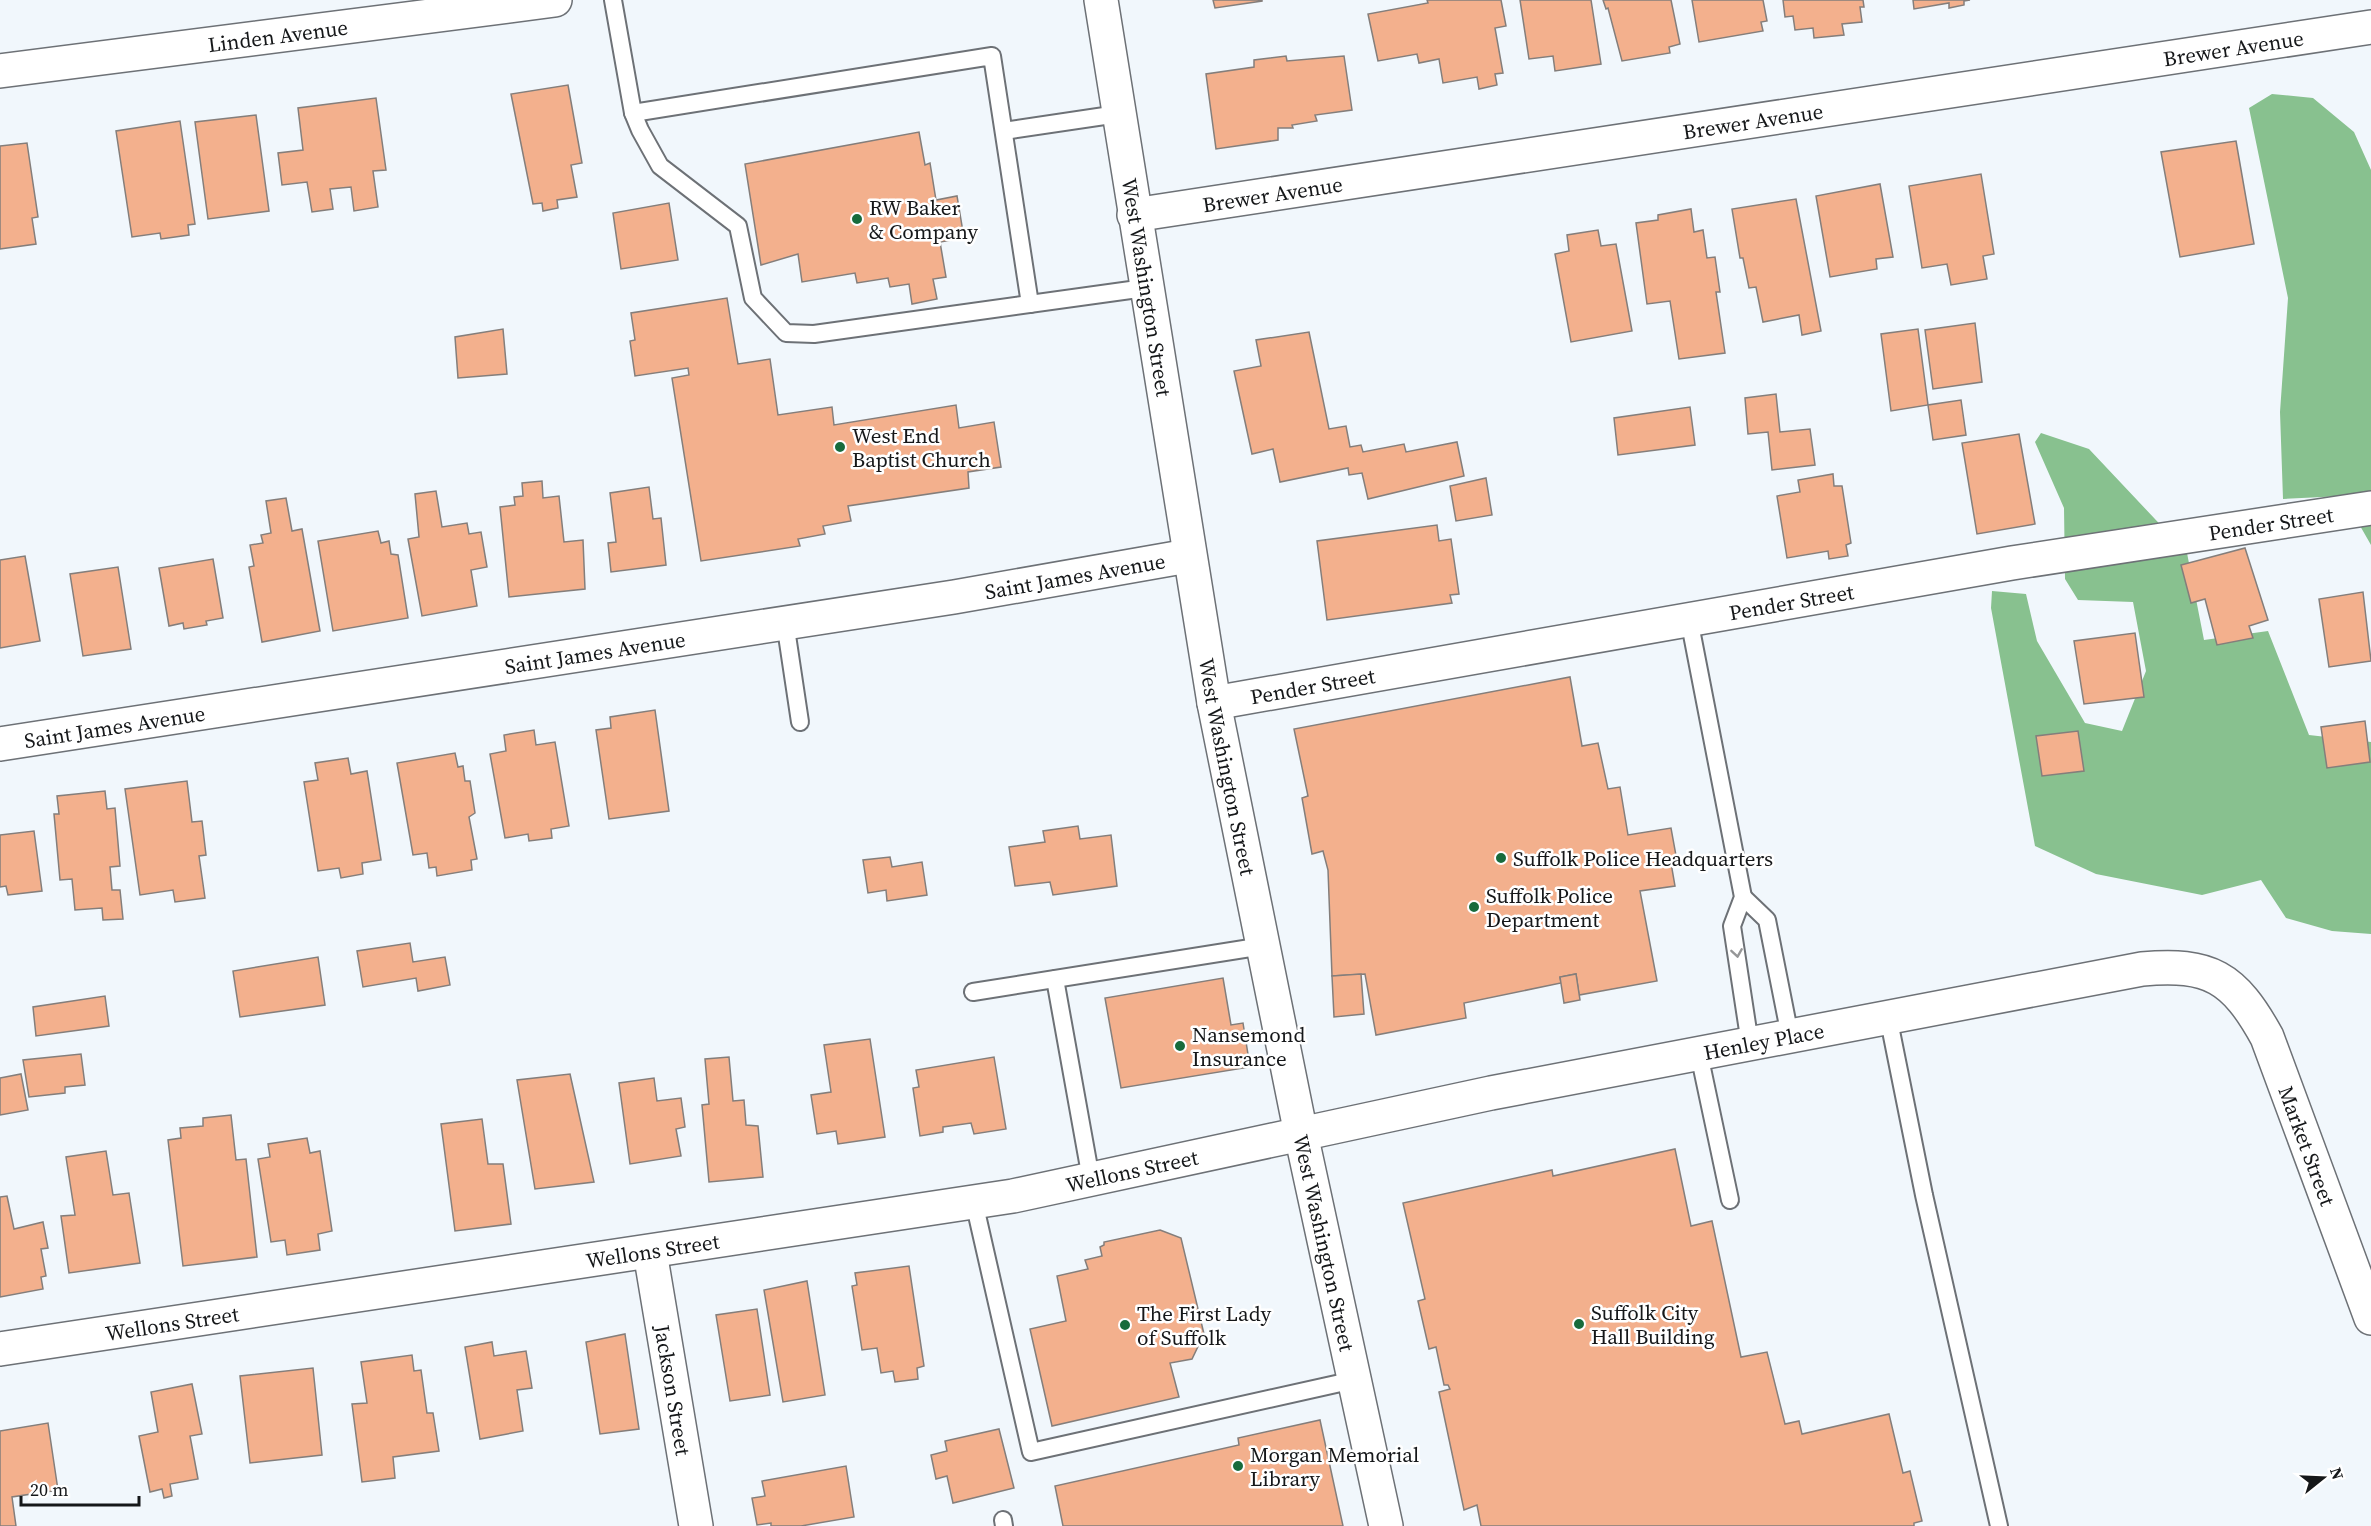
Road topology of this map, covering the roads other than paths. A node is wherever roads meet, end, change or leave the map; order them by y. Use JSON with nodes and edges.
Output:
{"nodes":[{"id":1,"x":555,"y":0,"type":"edge"},
{"id":2,"x":613,"y":0,"type":"edge"},
{"id":3,"x":1101,"y":0,"type":"edge"},
{"id":4,"x":2371,"y":27,"type":"edge"},
{"id":5,"x":0,"y":71,"type":"edge"},
{"id":6,"x":633,"y":112,"type":"junction"},
{"id":7,"x":1119,"y":114,"type":"junction"},
{"id":8,"x":1004,"y":131,"type":"junction"},
{"id":9,"x":1134,"y":215,"type":"junction"},
{"id":10,"x":1145,"y":288,"type":"junction"},
{"id":11,"x":1030,"y":304,"type":"junction"},
{"id":12,"x":2371,"y":508,"type":"edge"},
{"id":13,"x":1188,"y":556,"type":"junction"},
{"id":14,"x":1689,"y":619,"type":"junction"},
{"id":15,"x":784,"y":622,"type":"junction"},
{"id":16,"x":1214,"y":703,"type":"junction"},
{"id":17,"x":800,"y":722,"type":"dead end"},
{"id":18,"x":0,"y":744,"type":"edge"},
{"id":19,"x":1743,"y":897,"type":"junction"},
{"id":20,"x":1263,"y":946,"type":"junction"},
{"id":21,"x":1054,"y":979,"type":"junction"},
{"id":22,"x":2228,"y":983,"type":"joint"},
{"id":23,"x":973,"y":992,"type":"dead end"},
{"id":24,"x":1888,"y":1016,"type":"junction"},
{"id":25,"x":1790,"y":1036,"type":"junction"},
{"id":26,"x":1750,"y":1044,"type":"junction"},
{"id":27,"x":1699,"y":1054,"type":"junction"},
{"id":28,"x":1301,"y":1134,"type":"junction"},
{"id":29,"x":1090,"y":1179,"type":"junction"},
{"id":30,"x":1730,"y":1200,"type":"dead end"},
{"id":31,"x":974,"y":1202,"type":"junction"},
{"id":32,"x":650,"y":1252,"type":"junction"},
{"id":33,"x":2371,"y":1318,"type":"edge"},
{"id":34,"x":0,"y":1349,"type":"edge"},
{"id":35,"x":1354,"y":1380,"type":"junction"},
{"id":36,"x":696,"y":1526,"type":"edge"},
{"id":37,"x":1386,"y":1526,"type":"edge"},
{"id":38,"x":1999,"y":1526,"type":"edge"}],
"edges":[{"from":1,"to":5,"type":"street","name":"Linden Avenue"},
{"from":2,"to":6,"type":"lane"},
{"from":3,"to":7,"type":"street","name":"West Washington Street"},
{"from":4,"to":9,"type":"street","name":"Brewer Avenue"},
{"from":6,"to":8,"type":"lane"},
{"from":6,"to":11,"type":"lane"},
{"from":7,"to":8,"type":"lane"},
{"from":7,"to":9,"type":"street","name":"West Washington Street"},
{"from":8,"to":11,"type":"lane"},
{"from":9,"to":10,"type":"street","name":"West Washington Street"},
{"from":10,"to":11,"type":"lane"},
{"from":10,"to":13,"type":"street","name":"West Washington Street"},
{"from":12,"to":14,"type":"street","name":"Pender Street"},
{"from":13,"to":15,"type":"street","name":"Saint James Avenue"},
{"from":13,"to":16,"type":"street","name":"West Washington Street"},
{"from":14,"to":16,"type":"street","name":"Pender Street"},
{"from":14,"to":19,"type":"lane"},
{"from":15,"to":17,"type":"lane"},
{"from":15,"to":18,"type":"street","name":"Saint James Avenue"},
{"from":16,"to":20,"type":"street","name":"West Washington Street"},
{"from":19,"to":25,"type":"lane"},
{"from":19,"to":26,"type":"lane","one_way":true},
{"from":20,"to":21,"type":"lane"},
{"from":20,"to":28,"type":"street","name":"West Washington Street"},
{"from":21,"to":23,"type":"lane"},
{"from":21,"to":29,"type":"lane"},
{"from":22,"to":24,"type":"street","name":"Henley Place"},
{"from":22,"to":33,"type":"street","name":"Market Street"},
{"from":24,"to":25,"type":"street","name":"Henley Place"},
{"from":24,"to":38,"type":"lane"},
{"from":25,"to":26,"type":"street","name":"Henley Place"},
{"from":26,"to":27,"type":"street","name":"Henley Place"},
{"from":27,"to":28,"type":"street","name":"Henley Place"},
{"from":27,"to":30,"type":"lane"},
{"from":28,"to":29,"type":"street","name":"Wellons Street"},
{"from":28,"to":35,"type":"street","name":"West Washington Street"},
{"from":29,"to":31,"type":"street","name":"Wellons Street"},
{"from":31,"to":32,"type":"street","name":"Wellons Street"},
{"from":31,"to":35,"type":"lane"},
{"from":32,"to":34,"type":"street","name":"Wellons Street"},
{"from":32,"to":36,"type":"street","name":"Jackson Street"},
{"from":35,"to":37,"type":"street","name":"West Washington Street"}]}
